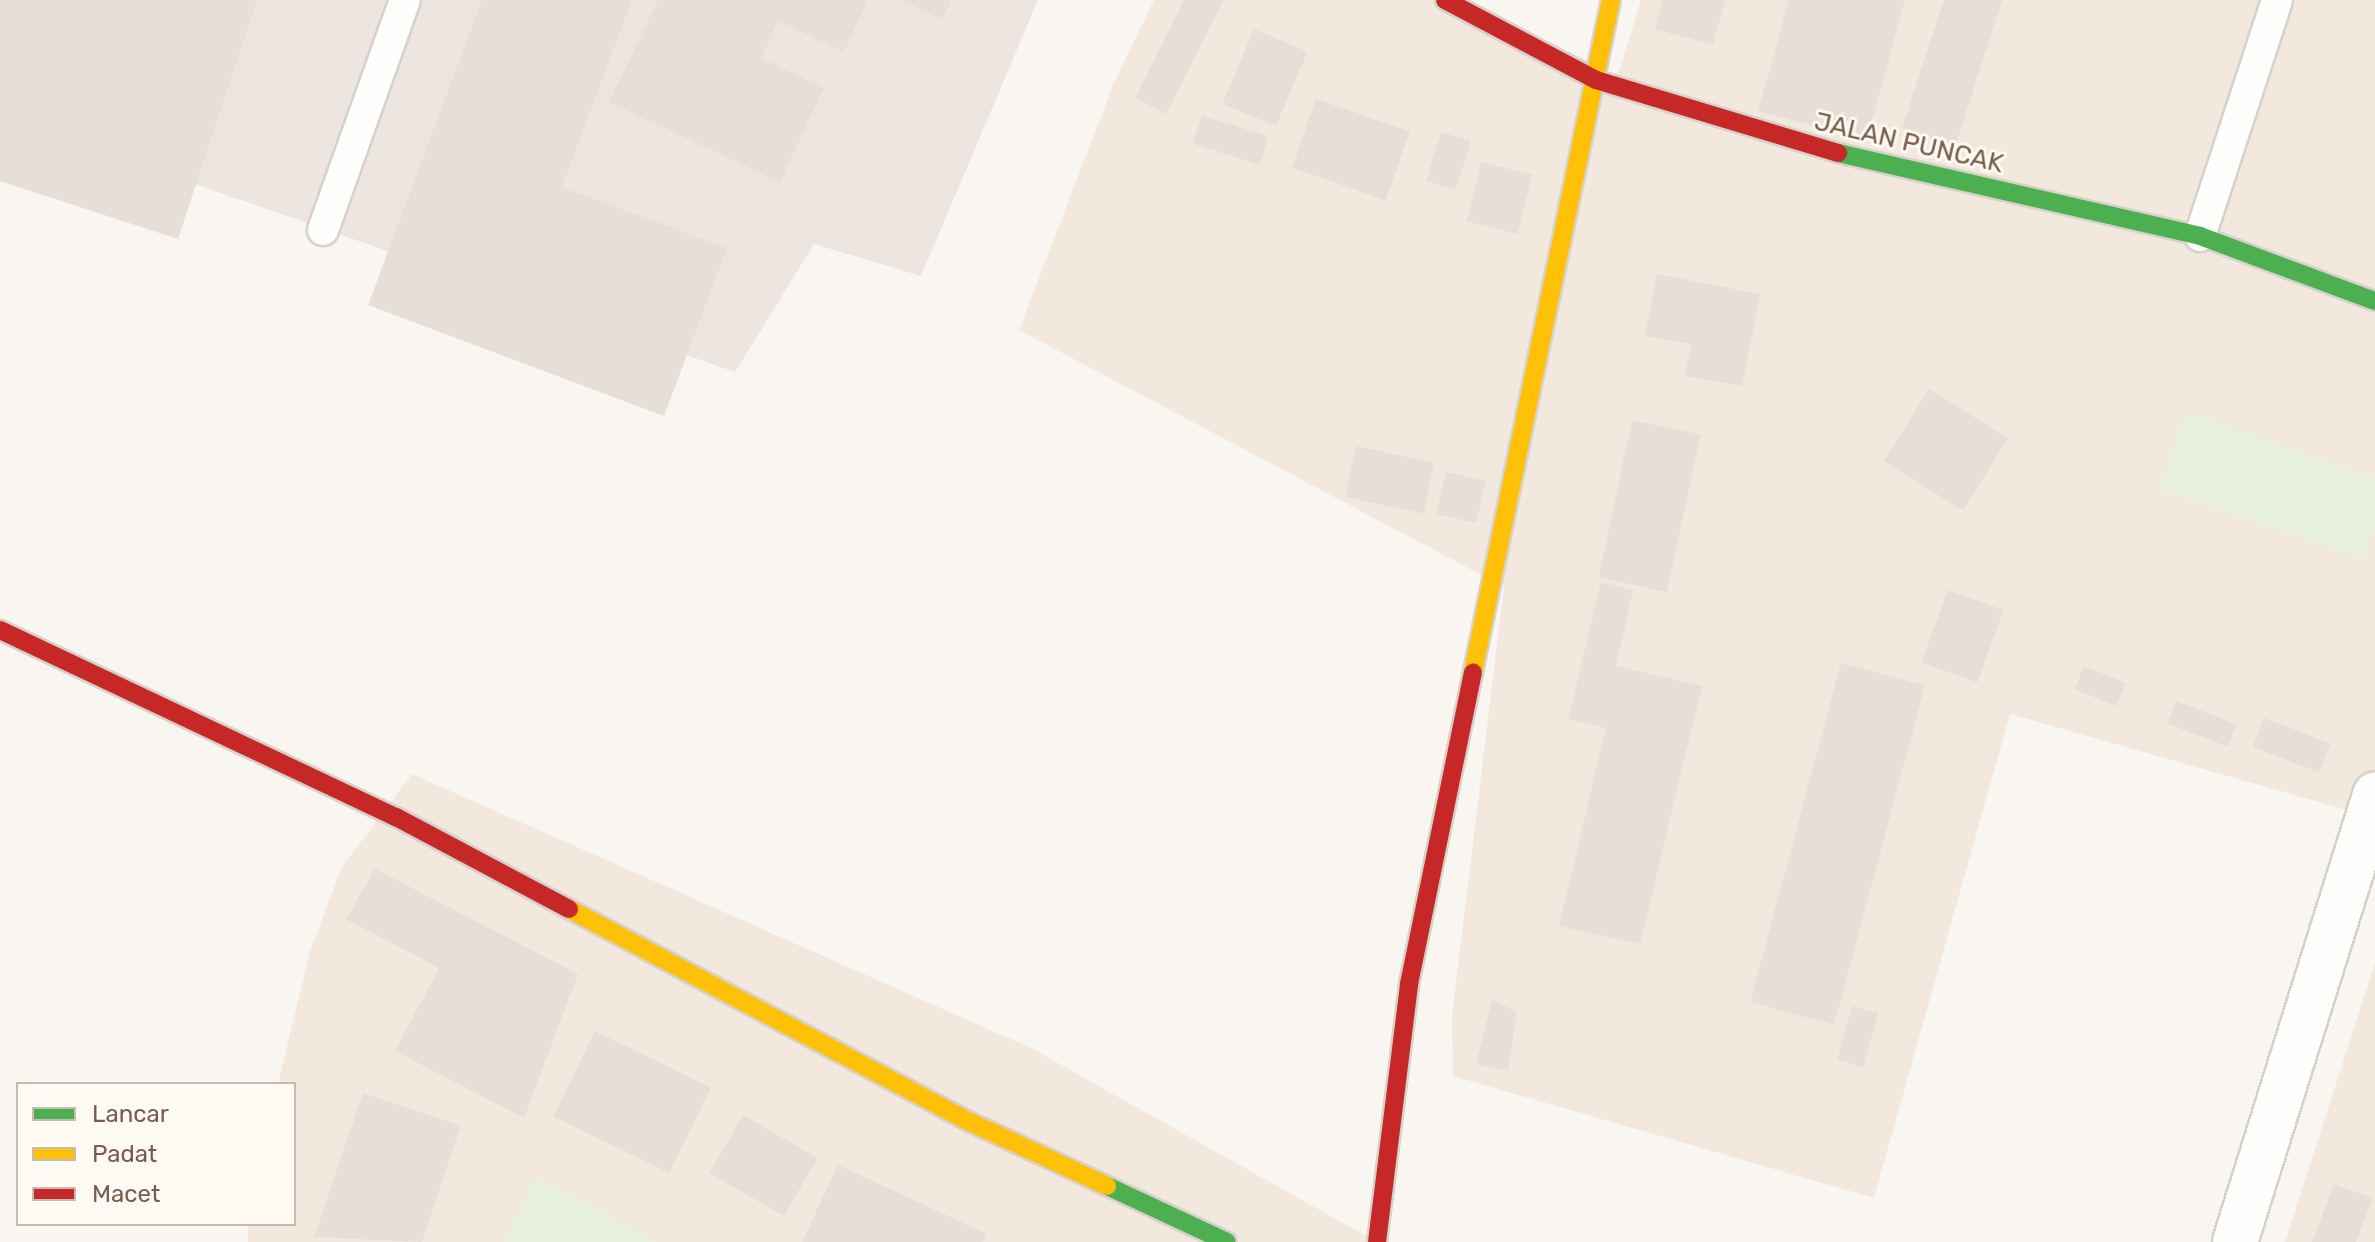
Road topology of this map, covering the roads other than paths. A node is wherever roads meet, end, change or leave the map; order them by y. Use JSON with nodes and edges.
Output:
{"nodes":[{"id":1,"x":405,"y":0,"type":"edge"},
{"id":2,"x":1445,"y":0,"type":"edge"},
{"id":3,"x":1611,"y":0,"type":"edge"},
{"id":4,"x":2277,"y":0,"type":"edge"},
{"id":5,"x":1596,"y":80,"type":"junction"},
{"id":6,"x":323,"y":230,"type":"dead end"},
{"id":7,"x":2200,"y":236,"type":"junction"},
{"id":8,"x":2375,"y":301,"type":"edge"},
{"id":9,"x":0,"y":630,"type":"edge"},
{"id":10,"x":2375,"y":794,"type":"edge"},
{"id":11,"x":1227,"y":1242,"type":"edge"},
{"id":12,"x":1377,"y":1242,"type":"edge"},
{"id":13,"x":2235,"y":1242,"type":"edge"}],
"edges":[{"from":1,"to":6,"type":"lane"},
{"from":2,"to":5,"type":"street","name":"JALAN PUNCAK"},
{"from":3,"to":5,"type":"street"},
{"from":4,"to":7,"type":"lane"},
{"from":5,"to":7,"type":"street","name":"JALAN PUNCAK"},
{"from":5,"to":12,"type":"street"},
{"from":7,"to":8,"type":"street","name":"JALAN PUNCAK"},
{"from":9,"to":11,"type":"street"},
{"from":10,"to":13,"type":"street"}]}
